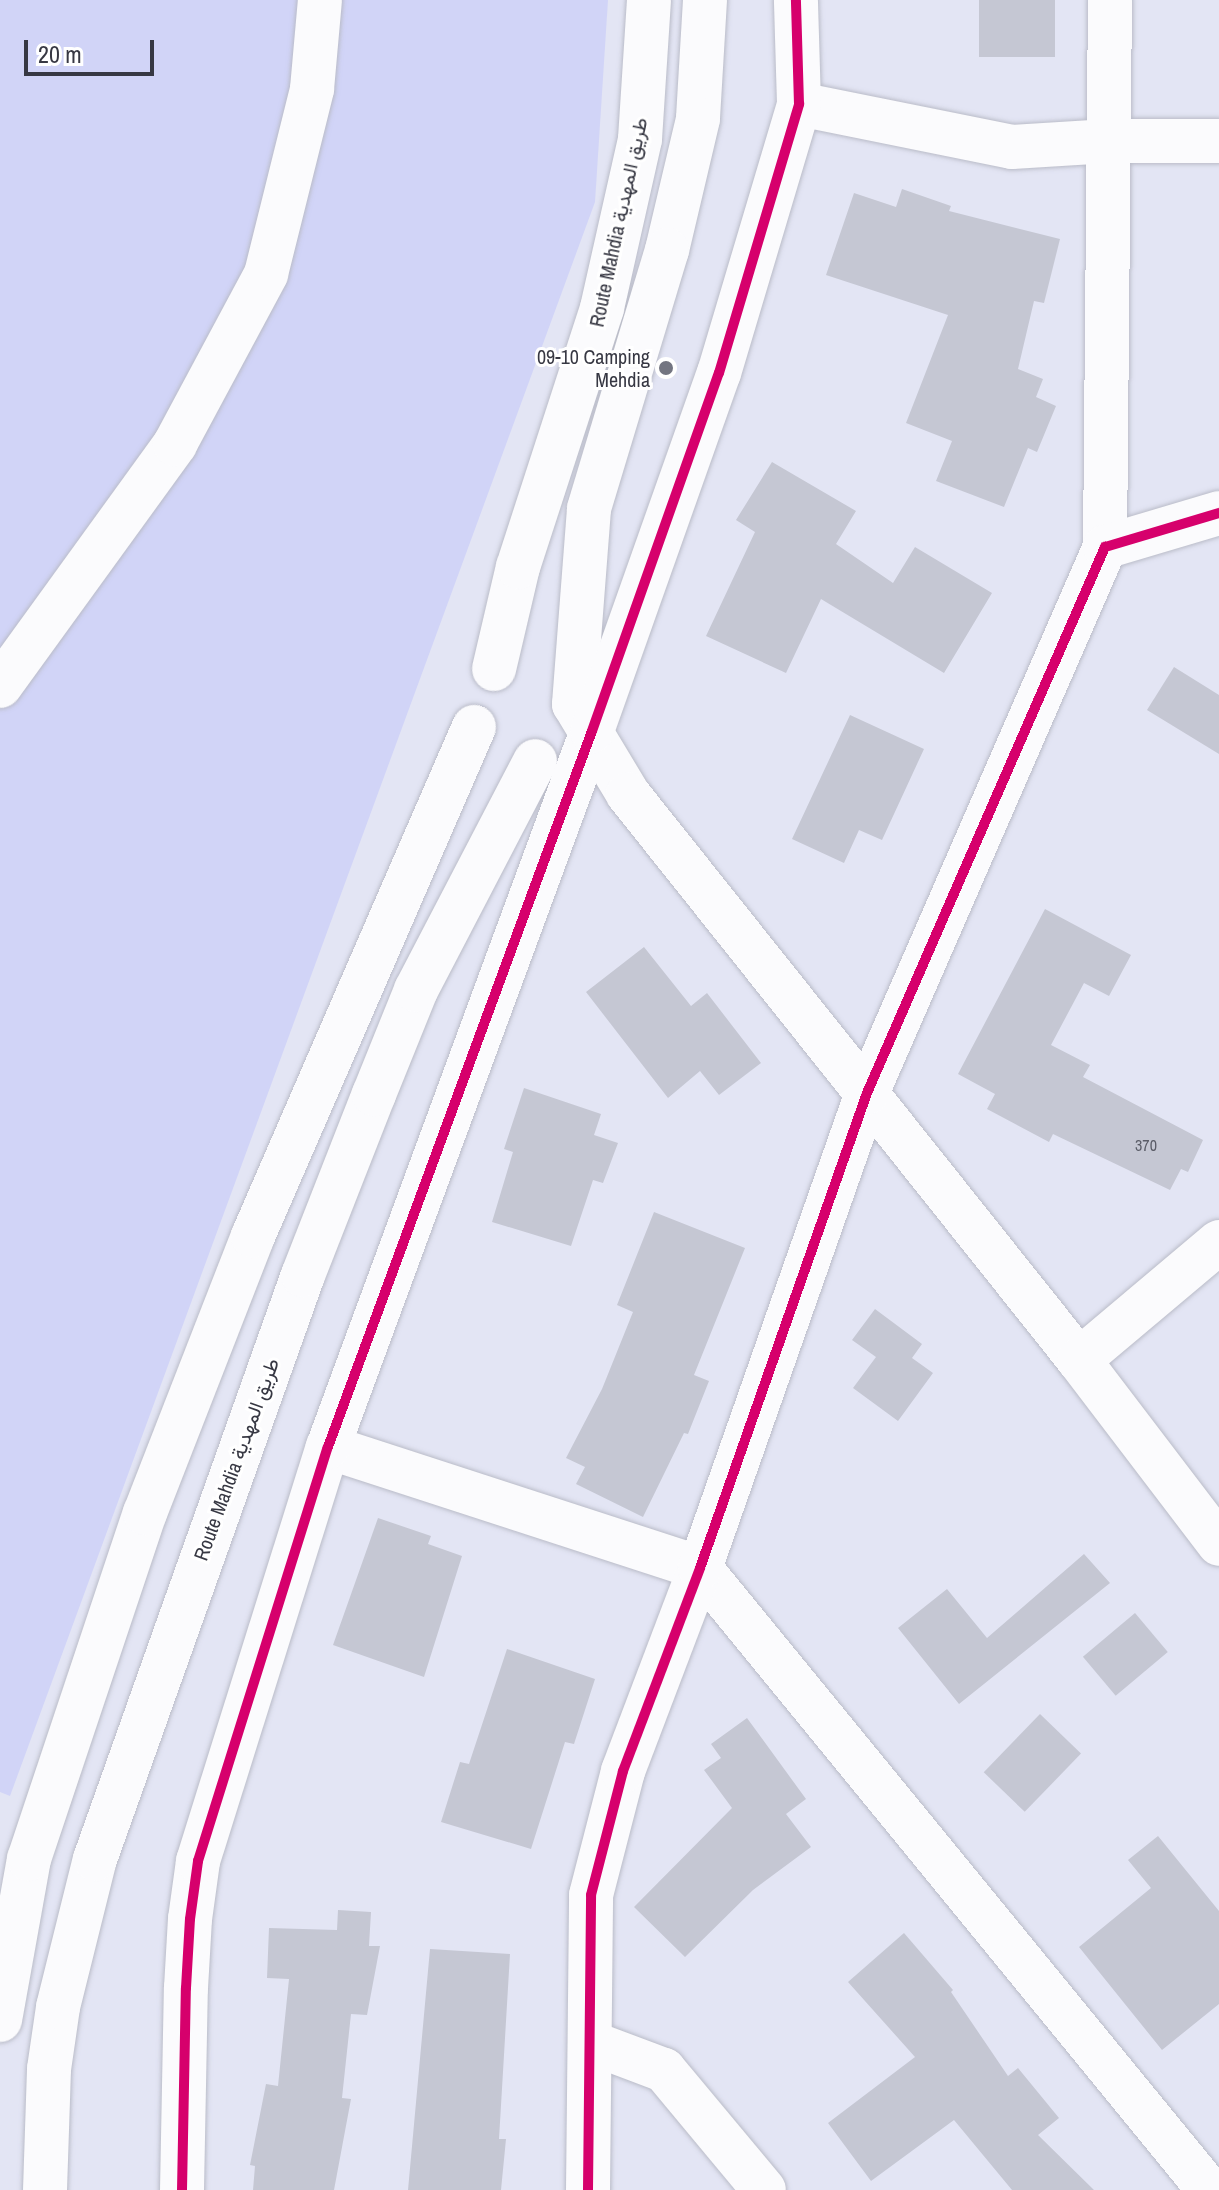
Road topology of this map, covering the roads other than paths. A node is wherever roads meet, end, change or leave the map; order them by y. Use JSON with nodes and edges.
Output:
{"nodes":[{"id":1,"x":320,"y":0,"type":"edge"},
{"id":2,"x":649,"y":0,"type":"edge"},
{"id":3,"x":705,"y":0,"type":"edge"},
{"id":4,"x":796,"y":0,"type":"edge"},
{"id":5,"x":1110,"y":0,"type":"edge"},
{"id":6,"x":799,"y":104,"type":"junction"},
{"id":7,"x":1109,"y":141,"type":"junction"},
{"id":8,"x":1219,"y":141,"type":"edge"},
{"id":9,"x":1219,"y":513,"type":"edge"},
{"id":10,"x":1105,"y":547,"type":"junction"},
{"id":11,"x":494,"y":669,"type":"junction"},
{"id":12,"x":0,"y":686,"type":"edge"},
{"id":13,"x":583,"y":718,"type":"junction"},
{"id":14,"x":474,"y":727,"type":"junction"},
{"id":15,"x":553,"y":762,"type":"junction"},
{"id":16,"x":628,"y":794,"type":"junction"},
{"id":17,"x":867,"y":1093,"type":"junction"},
{"id":18,"x":1219,"y":1242,"type":"edge"},
{"id":19,"x":1079,"y":1360,"type":"junction"},
{"id":20,"x":328,"y":1447,"type":"junction"},
{"id":21,"x":1219,"y":1544,"type":"edge"},
{"id":22,"x":700,"y":1568,"type":"junction"},
{"id":23,"x":15,"y":1859,"type":"edge"},
{"id":24,"x":10,"y":1908,"type":"edge"},
{"id":25,"x":0,"y":2020,"type":"edge"},
{"id":26,"x":592,"y":2043,"type":"junction"},
{"id":27,"x":45,"y":2190,"type":"edge"},
{"id":28,"x":182,"y":2190,"type":"edge"},
{"id":29,"x":588,"y":2190,"type":"edge"},
{"id":30,"x":764,"y":2190,"type":"edge"},
{"id":31,"x":1209,"y":2190,"type":"edge"}],
"edges":[{"from":1,"to":12,"type":"street"},
{"from":2,"to":11,"type":"street","name":"Route Mahdia طريق المهدية"},
{"from":3,"to":13,"type":"street"},
{"from":4,"to":6,"type":"street"},
{"from":5,"to":7,"type":"street"},
{"from":6,"to":7,"type":"street"},
{"from":6,"to":13,"type":"street"},
{"from":7,"to":8,"type":"street"},
{"from":7,"to":10,"type":"street"},
{"from":9,"to":10,"type":"street"},
{"from":10,"to":17,"type":"street"},
{"from":11,"to":13,"type":"street"},
{"from":11,"to":14,"type":"street"},
{"from":13,"to":15,"type":"street"},
{"from":13,"to":16,"type":"street"},
{"from":14,"to":15,"type":"street"},
{"from":14,"to":23,"type":"street"},
{"from":15,"to":16,"type":"street"},
{"from":15,"to":20,"type":"street"},
{"from":15,"to":27,"type":"street","name":"Route Mahdia طريق المهدية"},
{"from":16,"to":17,"type":"street"},
{"from":17,"to":19,"type":"street"},
{"from":17,"to":22,"type":"street"},
{"from":18,"to":19,"type":"street"},
{"from":19,"to":21,"type":"street"},
{"from":20,"to":22,"type":"street"},
{"from":20,"to":28,"type":"street"},
{"from":22,"to":26,"type":"street"},
{"from":22,"to":31,"type":"street"},
{"from":23,"to":24,"type":"street"},
{"from":24,"to":25,"type":"street"},
{"from":26,"to":29,"type":"street"},
{"from":26,"to":30,"type":"street"}]}
